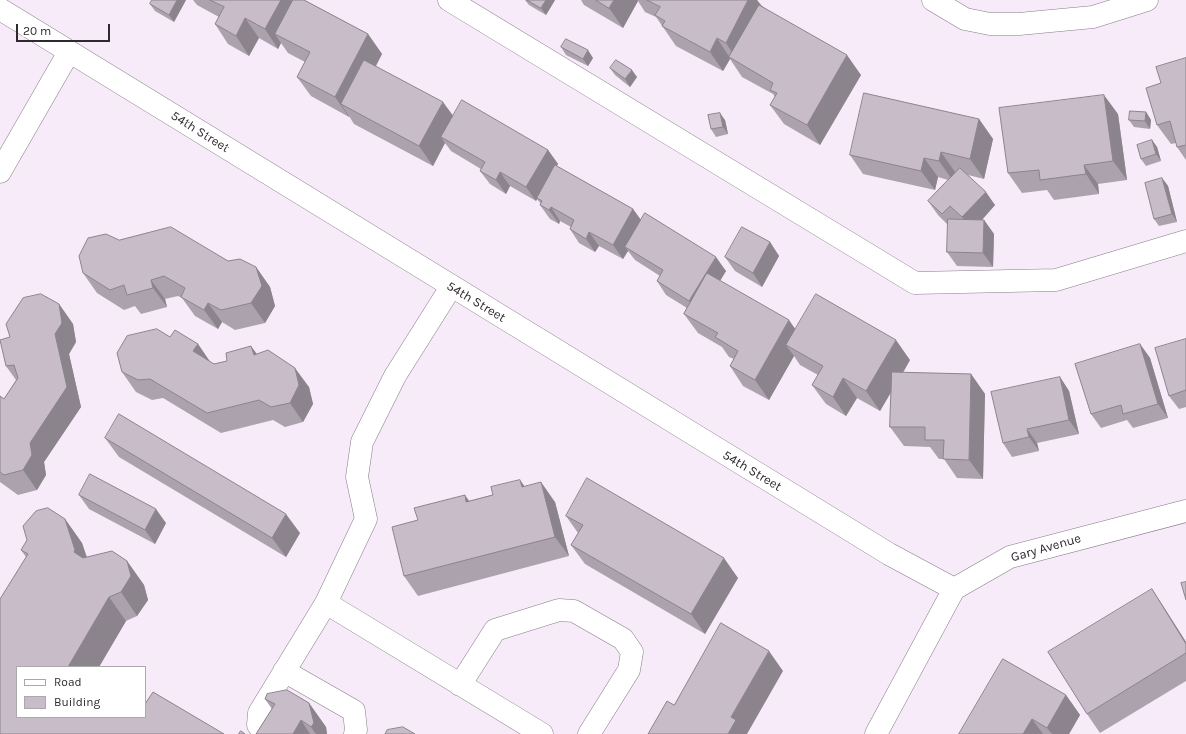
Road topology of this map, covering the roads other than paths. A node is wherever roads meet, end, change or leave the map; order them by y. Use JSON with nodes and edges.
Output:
{"nodes":[{"id":1,"x":449,"y":0,"type":"edge"},
{"id":2,"x":933,"y":0,"type":"edge"},
{"id":3,"x":1147,"y":0,"type":"edge"},
{"id":4,"x":0,"y":9,"type":"edge"},
{"id":5,"x":69,"y":52,"type":"junction"},
{"id":6,"x":0,"y":172,"type":"edge"},
{"id":7,"x":1186,"y":241,"type":"edge"},
{"id":8,"x":451,"y":287,"type":"junction"},
{"id":9,"x":1186,"y":511,"type":"edge"},
{"id":10,"x":954,"y":589,"type":"junction"},
{"id":11,"x":326,"y":604,"type":"junction"},
{"id":12,"x":284,"y":671,"type":"junction"},
{"id":13,"x":460,"y":685,"type":"junction"},
{"id":14,"x":265,"y":734,"type":"edge"},
{"id":15,"x":355,"y":734,"type":"edge"},
{"id":16,"x":542,"y":734,"type":"edge"},
{"id":17,"x":589,"y":734,"type":"edge"},
{"id":18,"x":876,"y":734,"type":"edge"}],
"edges":[{"from":1,"to":7,"type":"street"},
{"from":2,"to":3,"type":"street"},
{"from":4,"to":5,"type":"street","name":"54th Street"},
{"from":5,"to":6,"type":"street"},
{"from":5,"to":8,"type":"street","name":"54th Street"},
{"from":8,"to":10,"type":"street","name":"54th Street"},
{"from":8,"to":11,"type":"street"},
{"from":9,"to":10,"type":"street","name":"Gary Avenue"},
{"from":10,"to":18,"type":"street"},
{"from":11,"to":12,"type":"street"},
{"from":11,"to":13,"type":"street"},
{"from":12,"to":14,"type":"street"},
{"from":12,"to":15,"type":"street"},
{"from":13,"to":16,"type":"street"},
{"from":13,"to":17,"type":"street"}]}
